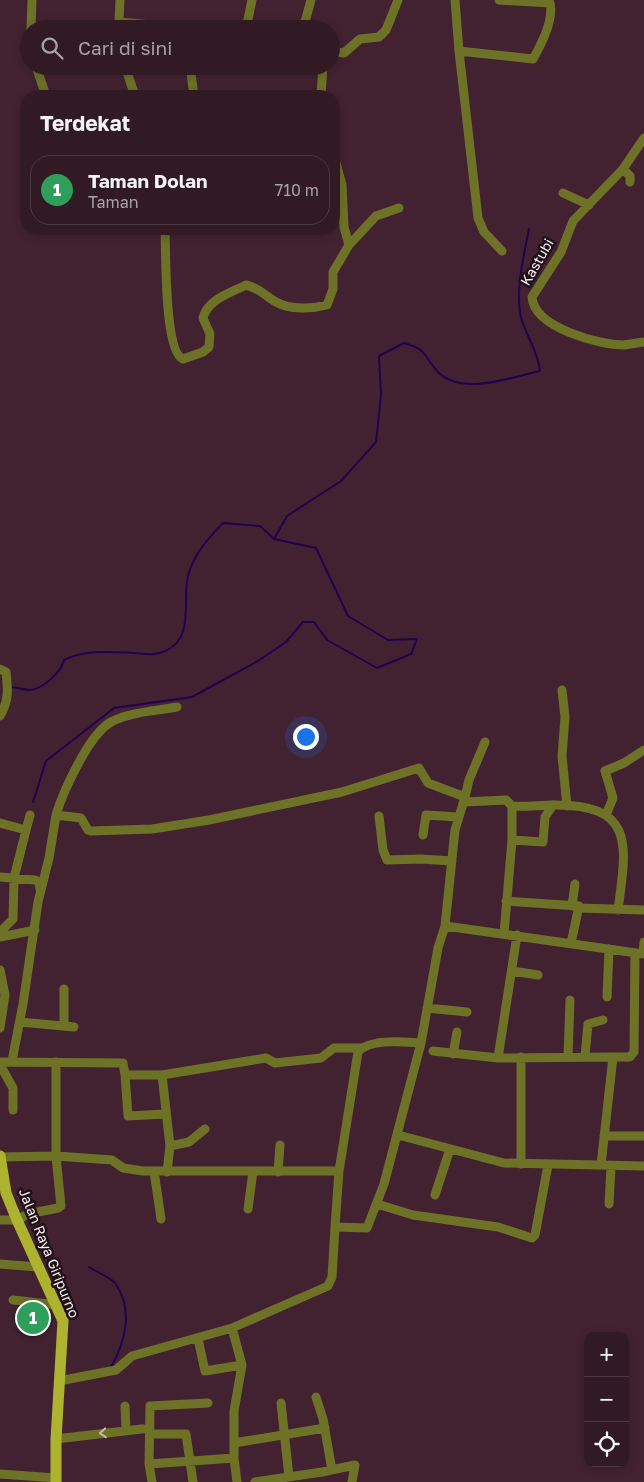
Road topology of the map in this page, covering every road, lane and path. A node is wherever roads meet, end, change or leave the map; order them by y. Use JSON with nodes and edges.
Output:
{"nodes":[{"id":1,"x":32,"y":0,"type":"edge"},
{"id":2,"x":120,"y":0,"type":"edge"},
{"id":3,"x":252,"y":0,"type":"edge"},
{"id":4,"x":311,"y":0,"type":"edge"},
{"id":5,"x":398,"y":0,"type":"edge"},
{"id":6,"x":455,"y":0,"type":"edge"},
{"id":7,"x":499,"y":0,"type":"edge"},
{"id":8,"x":31,"y":20,"type":"edge"},
{"id":9,"x":119,"y":20,"type":"edge"},
{"id":10,"x":248,"y":20,"type":"edge"},
{"id":11,"x":305,"y":20,"type":"edge"},
{"id":12,"x":340,"y":52,"type":"edge"},
{"id":13,"x":459,"y":52,"type":"junction"},
{"id":14,"x":39,"y":75,"type":"edge"},
{"id":15,"x":128,"y":75,"type":"edge"},
{"id":16,"x":191,"y":75,"type":"edge"},
{"id":17,"x":322,"y":75,"type":"edge"},
{"id":18,"x":44,"y":90,"type":"edge"},
{"id":19,"x":133,"y":90,"type":"edge"},
{"id":20,"x":193,"y":90,"type":"edge"},
{"id":21,"x":321,"y":90,"type":"edge"},
{"id":22,"x":644,"y":138,"type":"edge"},
{"id":23,"x":641,"y":148,"type":"edge"},
{"id":24,"x":622,"y":169,"type":"junction"},
{"id":25,"x":340,"y":178,"type":"edge"},
{"id":26,"x":630,"y":182,"type":"dead end"},
{"id":27,"x":563,"y":193,"type":"dead end"},
{"id":28,"x":589,"y":204,"type":"junction"},
{"id":29,"x":399,"y":208,"type":"dead end"},
{"id":30,"x":165,"y":235,"type":"edge"},
{"id":31,"x":350,"y":245,"type":"junction"},
{"id":32,"x":502,"y":251,"type":"dead end"},
{"id":33,"x":644,"y":342,"type":"edge"},
{"id":34,"x":0,"y":669,"type":"edge"},
{"id":35,"x":562,"y":690,"type":"dead end"},
{"id":36,"x":176,"y":707,"type":"dead end"},
{"id":37,"x":0,"y":716,"type":"edge"},
{"id":38,"x":485,"y":742,"type":"dead end"},
{"id":39,"x":644,"y":750,"type":"edge"},
{"id":40,"x":464,"y":800,"type":"junction"},
{"id":41,"x":553,"y":805,"type":"junction"},
{"id":42,"x":512,"y":806,"type":"junction"},
{"id":43,"x":567,"y":806,"type":"junction"},
{"id":44,"x":606,"y":814,"type":"junction"},
{"id":45,"x":30,"y":815,"type":"dead end"},
{"id":46,"x":56,"y":815,"type":"junction"},
{"id":47,"x":379,"y":816,"type":"dead end"},
{"id":48,"x":458,"y":816,"type":"junction"},
{"id":49,"x":0,"y":823,"type":"edge"},
{"id":50,"x":26,"y":830,"type":"junction"},
{"id":51,"x":423,"y":835,"type":"dead end"},
{"id":52,"x":512,"y":840,"type":"junction"},
{"id":53,"x":452,"y":861,"type":"junction"},
{"id":54,"x":0,"y":878,"type":"edge"},
{"id":55,"x":16,"y":878,"type":"junction"},
{"id":56,"x":575,"y":884,"type":"dead end"},
{"id":57,"x":40,"y":893,"type":"junction"},
{"id":58,"x":506,"y":901,"type":"junction"},
{"id":59,"x":578,"y":905,"type":"junction"},
{"id":60,"x":618,"y":910,"type":"junction"},
{"id":61,"x":644,"y":910,"type":"edge"},
{"id":62,"x":445,"y":926,"type":"junction"},
{"id":63,"x":34,"y":930,"type":"junction"},
{"id":64,"x":0,"y":932,"type":"edge"},
{"id":65,"x":504,"y":934,"type":"junction"},
{"id":66,"x":517,"y":935,"type":"junction"},
{"id":67,"x":0,"y":938,"type":"edge"},
{"id":68,"x":644,"y":942,"type":"edge"},
{"id":69,"x":571,"y":943,"type":"junction"},
{"id":70,"x":609,"y":949,"type":"junction"},
{"id":71,"x":641,"y":954,"type":"edge"},
{"id":72,"x":0,"y":970,"type":"edge"},
{"id":73,"x":512,"y":971,"type":"junction"},
{"id":74,"x":538,"y":975,"type":"dead end"},
{"id":75,"x":64,"y":989,"type":"dead end"},
{"id":76,"x":607,"y":997,"type":"dead end"},
{"id":77,"x":570,"y":1000,"type":"dead end"},
{"id":78,"x":427,"y":1008,"type":"junction"},
{"id":79,"x":467,"y":1012,"type":"dead end"},
{"id":80,"x":603,"y":1020,"type":"dead end"},
{"id":81,"x":20,"y":1022,"type":"junction"},
{"id":82,"x":64,"y":1026,"type":"junction"},
{"id":83,"x":74,"y":1027,"type":"dead end"},
{"id":84,"x":0,"y":1028,"type":"edge"},
{"id":85,"x":457,"y":1032,"type":"dead end"},
{"id":86,"x":421,"y":1043,"type":"junction"},
{"id":87,"x":361,"y":1048,"type":"junction"},
{"id":88,"x":433,"y":1051,"type":"dead end"},
{"id":89,"x":454,"y":1054,"type":"junction"},
{"id":90,"x":585,"y":1056,"type":"junction"},
{"id":91,"x":521,"y":1057,"type":"junction"},
{"id":92,"x":568,"y":1057,"type":"junction"},
{"id":93,"x":612,"y":1057,"type":"junction"},
{"id":94,"x":498,"y":1058,"type":"junction"},
{"id":95,"x":3,"y":1062,"type":"edge"},
{"id":96,"x":56,"y":1062,"type":"junction"},
{"id":97,"x":125,"y":1075,"type":"junction"},
{"id":98,"x":162,"y":1075,"type":"junction"},
{"id":99,"x":14,"y":1110,"type":"dead end"},
{"id":100,"x":166,"y":1114,"type":"junction"},
{"id":101,"x":205,"y":1129,"type":"dead end"},
{"id":102,"x":398,"y":1135,"type":"junction"},
{"id":103,"x":604,"y":1136,"type":"junction"},
{"id":104,"x":644,"y":1136,"type":"edge"},
{"id":105,"x":280,"y":1145,"type":"dead end"},
{"id":106,"x":170,"y":1146,"type":"junction"},
{"id":107,"x":450,"y":1149,"type":"junction"},
{"id":108,"x":0,"y":1156,"type":"edge"},
{"id":109,"x":56,"y":1156,"type":"junction"},
{"id":110,"x":521,"y":1164,"type":"junction"},
{"id":111,"x":548,"y":1165,"type":"junction"},
{"id":112,"x":601,"y":1165,"type":"junction"},
{"id":113,"x":611,"y":1166,"type":"junction"},
{"id":114,"x":644,"y":1166,"type":"edge"},
{"id":115,"x":154,"y":1171,"type":"junction"},
{"id":116,"x":253,"y":1171,"type":"junction"},
{"id":117,"x":339,"y":1171,"type":"junction"},
{"id":118,"x":167,"y":1172,"type":"junction"},
{"id":119,"x":278,"y":1172,"type":"junction"},
{"id":120,"x":435,"y":1195,"type":"dead end"},
{"id":121,"x":377,"y":1204,"type":"junction"},
{"id":122,"x":609,"y":1204,"type":"dead end"},
{"id":123,"x":248,"y":1210,"type":"dead end"},
{"id":124,"x":160,"y":1218,"type":"dead end"},
{"id":125,"x":0,"y":1220,"type":"edge"},
{"id":126,"x":16,"y":1220,"type":"junction"},
{"id":127,"x":335,"y":1228,"type":"junction"},
{"id":128,"x":0,"y":1264,"type":"edge"},
{"id":129,"x":38,"y":1267,"type":"junction"},
{"id":130,"x":13,"y":1300,"type":"dead end"},
{"id":131,"x":57,"y":1304,"type":"junction"},
{"id":132,"x":232,"y":1328,"type":"junction"},
{"id":133,"x":198,"y":1338,"type":"junction"},
{"id":134,"x":242,"y":1365,"type":"junction"},
{"id":135,"x":59,"y":1381,"type":"junction"},
{"id":136,"x":316,"y":1397,"type":"dead end"},
{"id":137,"x":208,"y":1403,"type":"dead end"},
{"id":138,"x":280,"y":1403,"type":"dead end"},
{"id":139,"x":125,"y":1406,"type":"dead end"},
{"id":140,"x":325,"y":1428,"type":"junction"},
{"id":141,"x":126,"y":1431,"type":"junction"},
{"id":142,"x":153,"y":1431,"type":"junction"},
{"id":143,"x":284,"y":1434,"type":"junction"},
{"id":144,"x":56,"y":1439,"type":"junction"},
{"id":145,"x":234,"y":1443,"type":"junction"},
{"id":146,"x":234,"y":1458,"type":"junction"},
{"id":147,"x":189,"y":1462,"type":"junction"},
{"id":148,"x":149,"y":1464,"type":"junction"},
{"id":149,"x":332,"y":1470,"type":"junction"},
{"id":150,"x":0,"y":1474,"type":"edge"},
{"id":151,"x":290,"y":1479,"type":"edge"},
{"id":152,"x":56,"y":1480,"type":"edge"},
{"id":153,"x":152,"y":1482,"type":"edge"},
{"id":154,"x":193,"y":1482,"type":"edge"},
{"id":155,"x":237,"y":1482,"type":"edge"},
{"id":156,"x":255,"y":1482,"type":"edge"},
{"id":157,"x":352,"y":1482,"type":"edge"}],
"edges":[{"from":1,"to":8,"type":"street"},
{"from":2,"to":9,"type":"street"},
{"from":3,"to":10,"type":"street"},
{"from":4,"to":11,"type":"street"},
{"from":5,"to":12,"type":"street"},
{"from":6,"to":13,"type":"street"},
{"from":7,"to":13,"type":"street"},
{"from":13,"to":32,"type":"street"},
{"from":14,"to":18,"type":"street"},
{"from":15,"to":19,"type":"street"},
{"from":16,"to":20,"type":"street"},
{"from":17,"to":21,"type":"street"},
{"from":22,"to":23,"type":"street","name":"Kastubi"},
{"from":23,"to":24,"type":"street","name":"Kastubi"},
{"from":24,"to":26,"type":"street"},
{"from":24,"to":28,"type":"street","name":"Kastubi"},
{"from":25,"to":31,"type":"street"},
{"from":27,"to":28,"type":"street"},
{"from":28,"to":33,"type":"street","name":"Kastubi"},
{"from":29,"to":31,"type":"street"},
{"from":30,"to":31,"type":"street"},
{"from":34,"to":37,"type":"street"},
{"from":35,"to":43,"type":"street"},
{"from":36,"to":46,"type":"street"},
{"from":38,"to":40,"type":"street"},
{"from":39,"to":44,"type":"street"},
{"from":40,"to":42,"type":"street"},
{"from":40,"to":46,"type":"street"},
{"from":40,"to":48,"type":"street"},
{"from":41,"to":42,"type":"street"},
{"from":41,"to":43,"type":"street"},
{"from":41,"to":52,"type":"street"},
{"from":42,"to":52,"type":"street"},
{"from":43,"to":44,"type":"street"},
{"from":44,"to":60,"type":"street"},
{"from":45,"to":50,"type":"street"},
{"from":46,"to":57,"type":"street"},
{"from":47,"to":53,"type":"street"},
{"from":48,"to":51,"type":"street"},
{"from":48,"to":53,"type":"street"},
{"from":49,"to":50,"type":"street"},
{"from":50,"to":55,"type":"street"},
{"from":52,"to":58,"type":"street"},
{"from":53,"to":62,"type":"street"},
{"from":54,"to":55,"type":"street"},
{"from":55,"to":57,"type":"street"},
{"from":55,"to":64,"type":"street"},
{"from":56,"to":59,"type":"street"},
{"from":57,"to":63,"type":"street"},
{"from":58,"to":59,"type":"street"},
{"from":58,"to":65,"type":"street"},
{"from":59,"to":60,"type":"street"},
{"from":59,"to":69,"type":"street"},
{"from":60,"to":61,"type":"street"},
{"from":62,"to":65,"type":"street"},
{"from":62,"to":78,"type":"street"},
{"from":63,"to":67,"type":"street"},
{"from":63,"to":81,"type":"street"},
{"from":65,"to":66,"type":"street"},
{"from":66,"to":69,"type":"street"},
{"from":66,"to":73,"type":"street"},
{"from":68,"to":71,"type":"street"},
{"from":69,"to":70,"type":"street"},
{"from":70,"to":71,"type":"street"},
{"from":70,"to":76,"type":"street"},
{"from":71,"to":93,"type":"street"},
{"from":72,"to":84,"type":"street"},
{"from":73,"to":74,"type":"street"},
{"from":73,"to":94,"type":"street"},
{"from":75,"to":82,"type":"street"},
{"from":77,"to":92,"type":"street"},
{"from":78,"to":79,"type":"street"},
{"from":78,"to":86,"type":"street"},
{"from":80,"to":90,"type":"street"},
{"from":81,"to":82,"type":"street"},
{"from":81,"to":95,"type":"street"},
{"from":82,"to":83,"type":"street"},
{"from":85,"to":89,"type":"street"},
{"from":86,"to":87,"type":"street"},
{"from":86,"to":102,"type":"street"},
{"from":87,"to":98,"type":"street"},
{"from":87,"to":117,"type":"street"},
{"from":88,"to":89,"type":"street"},
{"from":89,"to":94,"type":"street"},
{"from":90,"to":92,"type":"street"},
{"from":90,"to":93,"type":"street"},
{"from":91,"to":92,"type":"street"},
{"from":91,"to":94,"type":"street"},
{"from":91,"to":110,"type":"street"},
{"from":93,"to":103,"type":"street"},
{"from":95,"to":96,"type":"street"},
{"from":95,"to":99,"type":"street"},
{"from":96,"to":97,"type":"street"},
{"from":96,"to":109,"type":"street"},
{"from":97,"to":98,"type":"street"},
{"from":97,"to":100,"type":"street"},
{"from":98,"to":100,"type":"street"},
{"from":100,"to":106,"type":"street"},
{"from":101,"to":106,"type":"street"},
{"from":102,"to":107,"type":"street"},
{"from":102,"to":121,"type":"street"},
{"from":103,"to":104,"type":"street"},
{"from":103,"to":112,"type":"street"},
{"from":105,"to":119,"type":"street"},
{"from":106,"to":118,"type":"street"},
{"from":107,"to":110,"type":"street"},
{"from":107,"to":120,"type":"street"},
{"from":108,"to":109,"type":"street"},
{"from":108,"to":126,"type":"main road","name":"Jalan Raya Giripurno"},
{"from":109,"to":115,"type":"street"},
{"from":109,"to":126,"type":"street"},
{"from":110,"to":111,"type":"street"},
{"from":111,"to":112,"type":"street"},
{"from":111,"to":121,"type":"street"},
{"from":112,"to":113,"type":"street"},
{"from":113,"to":114,"type":"street"},
{"from":113,"to":122,"type":"street"},
{"from":115,"to":118,"type":"street"},
{"from":115,"to":124,"type":"street"},
{"from":116,"to":118,"type":"street"},
{"from":116,"to":119,"type":"street"},
{"from":116,"to":123,"type":"street"},
{"from":117,"to":119,"type":"street"},
{"from":117,"to":127,"type":"street"},
{"from":121,"to":127,"type":"street"},
{"from":125,"to":126,"type":"street"},
{"from":126,"to":129,"type":"main road","name":"Jalan Raya Giripurno"},
{"from":127,"to":132,"type":"street"},
{"from":128,"to":129,"type":"street"},
{"from":129,"to":131,"type":"main road","name":"Jalan Raya Giripurno"},
{"from":130,"to":131,"type":"street"},
{"from":131,"to":135,"type":"main road","name":"Jalan Raya Giripurno"},
{"from":132,"to":133,"type":"street"},
{"from":132,"to":134,"type":"street"},
{"from":133,"to":134,"type":"street"},
{"from":133,"to":135,"type":"street"},
{"from":134,"to":145,"type":"street"},
{"from":135,"to":144,"type":"main road","name":"Jalan Raya Giripurno"},
{"from":136,"to":140,"type":"street"},
{"from":137,"to":142,"type":"street"},
{"from":138,"to":143,"type":"street"},
{"from":139,"to":141,"type":"street"},
{"from":140,"to":143,"type":"street"},
{"from":140,"to":149,"type":"street"},
{"from":141,"to":142,"type":"street"},
{"from":141,"to":144,"type":"street","one_way":true},
{"from":142,"to":147,"type":"street"},
{"from":142,"to":148,"type":"street"},
{"from":143,"to":145,"type":"street"},
{"from":143,"to":151,"type":"street"},
{"from":144,"to":152,"type":"main road","name":"Jalan Raya Giripurno"},
{"from":145,"to":146,"type":"street"},
{"from":146,"to":147,"type":"street"},
{"from":146,"to":155,"type":"street"},
{"from":147,"to":148,"type":"street"},
{"from":147,"to":154,"type":"street"},
{"from":148,"to":153,"type":"street"},
{"from":149,"to":151,"type":"street"},
{"from":149,"to":157,"type":"street"},
{"from":150,"to":152,"type":"street"},
{"from":151,"to":156,"type":"street"}]}
